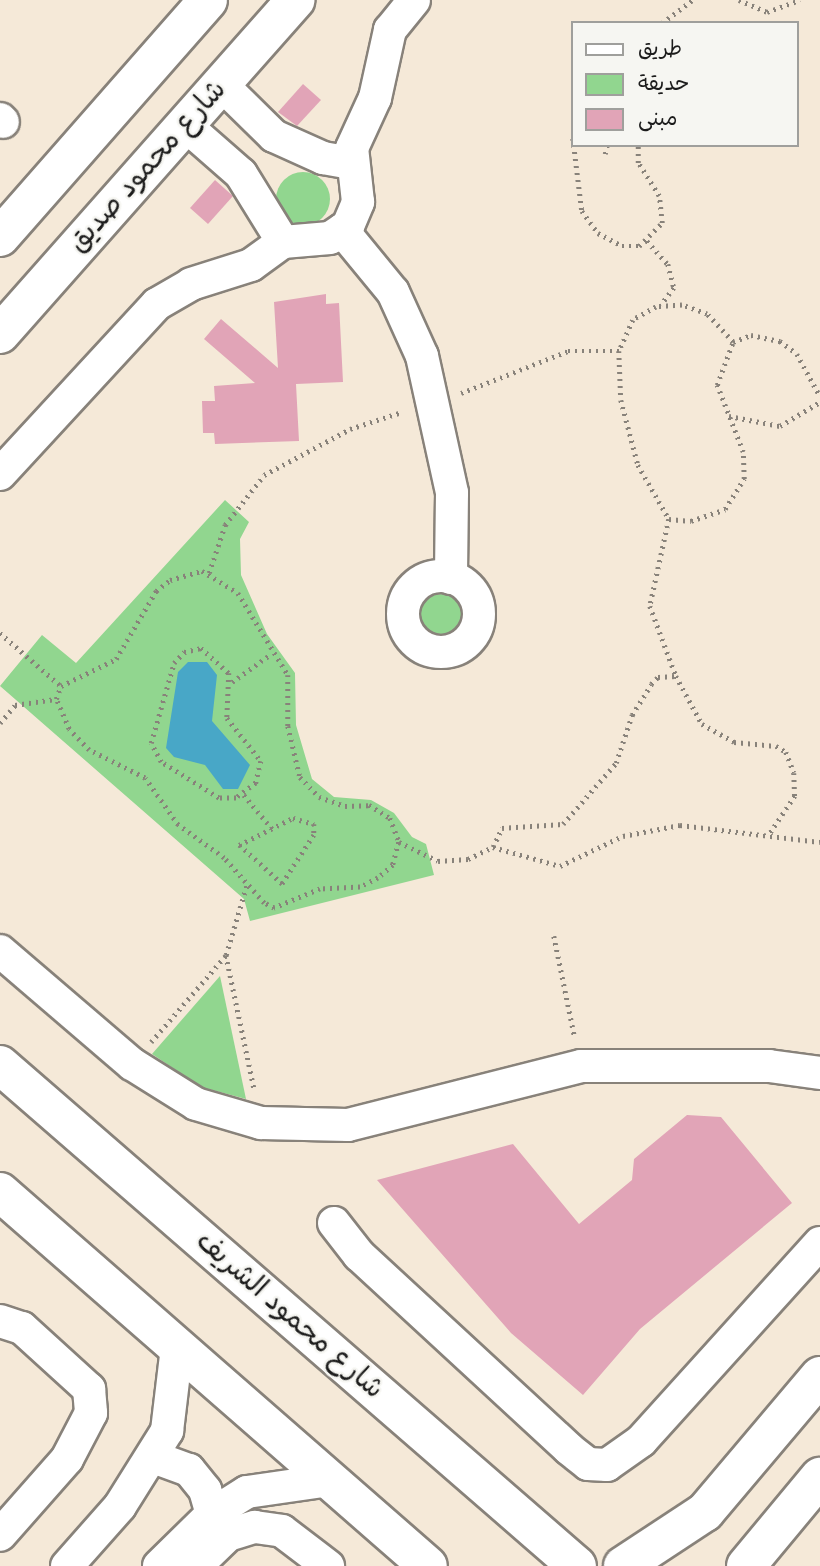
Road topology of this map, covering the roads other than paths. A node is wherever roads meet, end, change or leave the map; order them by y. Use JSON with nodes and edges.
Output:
{"nodes":[{"id":1,"x":208,"y":0,"type":"edge"},
{"id":2,"x":295,"y":0,"type":"edge"},
{"id":3,"x":414,"y":0,"type":"edge"},
{"id":4,"x":221,"y":84,"type":"junction"},
{"id":5,"x":185,"y":125,"type":"junction"},
{"id":6,"x":350,"y":163,"type":"junction"},
{"id":7,"x":342,"y":230,"type":"junction"},
{"id":8,"x":0,"y":237,"type":"edge"},
{"id":9,"x":283,"y":242,"type":"junction"},
{"id":10,"x":0,"y":334,"type":"edge"},
{"id":11,"x":0,"y":474,"type":"edge"},
{"id":12,"x":451,"y":578,"type":"dead end"},
{"id":13,"x":0,"y":951,"type":"edge"},
{"id":14,"x":0,"y":1065,"type":"edge"},
{"id":15,"x":820,"y":1073,"type":"edge"},
{"id":16,"x":0,"y":1192,"type":"edge"},
{"id":17,"x":334,"y":1223,"type":"dead end"},
{"id":18,"x":820,"y":1243,"type":"edge"},
{"id":19,"x":0,"y":1321,"type":"edge"},
{"id":20,"x":177,"y":1347,"type":"junction"},
{"id":21,"x":820,"y":1376,"type":"edge"},
{"id":22,"x":153,"y":1457,"type":"junction"},
{"id":23,"x":739,"y":1473,"type":"junction"},
{"id":24,"x":820,"y":1477,"type":"edge"},
{"id":25,"x":330,"y":1480,"type":"junction"},
{"id":26,"x":212,"y":1514,"type":"junction"},
{"id":27,"x":786,"y":1516,"type":"junction"},
{"id":28,"x":0,"y":1535,"type":"edge"},
{"id":29,"x":67,"y":1566,"type":"edge"},
{"id":30,"x":159,"y":1566,"type":"edge"},
{"id":31,"x":196,"y":1566,"type":"edge"},
{"id":32,"x":328,"y":1566,"type":"edge"},
{"id":33,"x":428,"y":1566,"type":"edge"},
{"id":34,"x":577,"y":1566,"type":"edge"},
{"id":35,"x":623,"y":1566,"type":"edge"},
{"id":36,"x":746,"y":1566,"type":"edge"}],
"edges":[{"from":1,"to":8,"type":"street"},
{"from":2,"to":4,"type":"street","name":"شارع محمود صديق"},
{"from":3,"to":6,"type":"street"},
{"from":4,"to":5,"type":"street","name":"شارع محمود صديق"},
{"from":4,"to":6,"type":"street"},
{"from":5,"to":9,"type":"street"},
{"from":5,"to":10,"type":"street","name":"شارع محمود صديق"},
{"from":6,"to":7,"type":"street"},
{"from":7,"to":9,"type":"street"},
{"from":7,"to":12,"type":"street"},
{"from":9,"to":11,"type":"street"},
{"from":13,"to":15,"type":"street"},
{"from":14,"to":34,"type":"street","name":"شارع محمود الشريف"},
{"from":16,"to":20,"type":"street"},
{"from":17,"to":18,"type":"street"},
{"from":19,"to":28,"type":"street"},
{"from":20,"to":22,"type":"street"},
{"from":20,"to":25,"type":"street"},
{"from":21,"to":23,"type":"street"},
{"from":22,"to":26,"type":"street"},
{"from":22,"to":29,"type":"street"},
{"from":23,"to":27,"type":"street"},
{"from":23,"to":35,"type":"street"},
{"from":24,"to":27,"type":"street"},
{"from":25,"to":26,"type":"street"},
{"from":25,"to":33,"type":"street"},
{"from":26,"to":30,"type":"street"},
{"from":27,"to":36,"type":"street"},
{"from":31,"to":32,"type":"street"}]}
